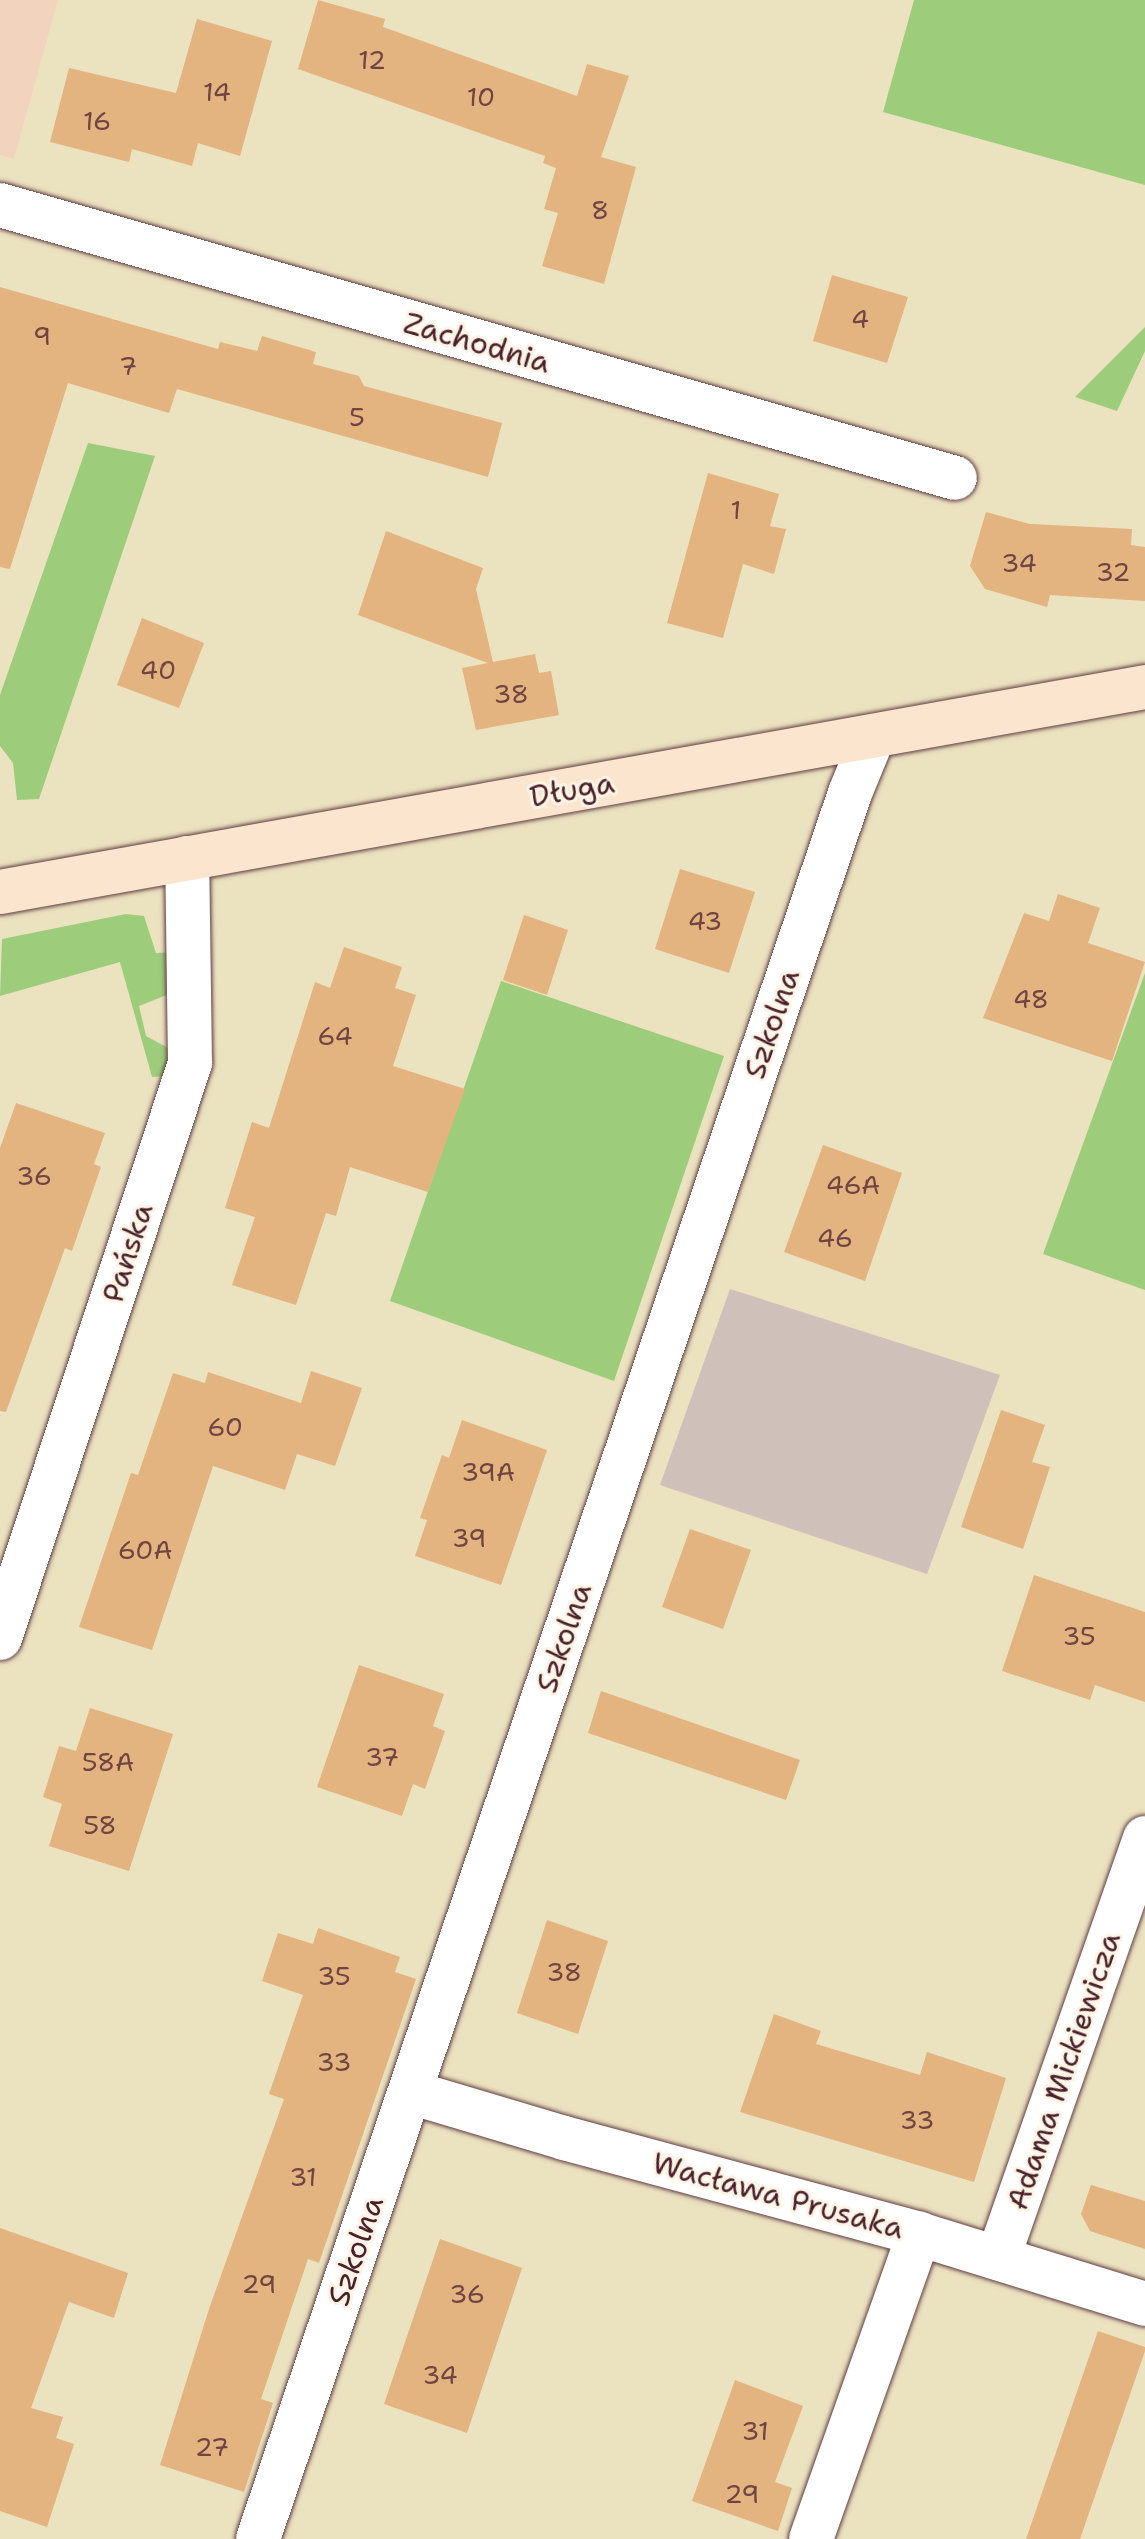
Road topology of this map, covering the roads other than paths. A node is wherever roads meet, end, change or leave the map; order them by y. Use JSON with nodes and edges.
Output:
{"nodes":[{"id":1,"x":0,"y":205,"type":"edge"},
{"id":2,"x":955,"y":478,"type":"dead end"},
{"id":3,"x":1145,"y":687,"type":"edge"},
{"id":4,"x":873,"y":737,"type":"junction"},
{"id":5,"x":187,"y":858,"type":"junction"},
{"id":6,"x":0,"y":892,"type":"edge"},
{"id":7,"x":0,"y":1638,"type":"edge"},
{"id":8,"x":1145,"y":1838,"type":"edge"},
{"id":9,"x":410,"y":2092,"type":"junction"},
{"id":10,"x":919,"y":2234,"type":"junction"},
{"id":11,"x":998,"y":2258,"type":"junction"},
{"id":12,"x":1145,"y":2304,"type":"edge"},
{"id":13,"x":258,"y":2539,"type":"edge"},
{"id":14,"x":811,"y":2539,"type":"edge"}],
"edges":[{"from":1,"to":2,"type":"street","name":"Zachodnia"},
{"from":3,"to":4,"type":"street","name":"Długa"},
{"from":4,"to":5,"type":"street","name":"Długa"},
{"from":4,"to":9,"type":"street","name":"Szkolna"},
{"from":5,"to":6,"type":"street","name":"Długa"},
{"from":5,"to":7,"type":"street","name":"Pańska"},
{"from":8,"to":11,"type":"street","name":"Adama Mickiewicza"},
{"from":9,"to":10,"type":"street","name":"Wacława Prusaka"},
{"from":9,"to":13,"type":"street","name":"Szkolna"},
{"from":10,"to":11,"type":"street","name":"Wacława Prusaka"},
{"from":10,"to":14,"type":"street"},
{"from":11,"to":12,"type":"street","name":"Wacława Prusaka"}]}
